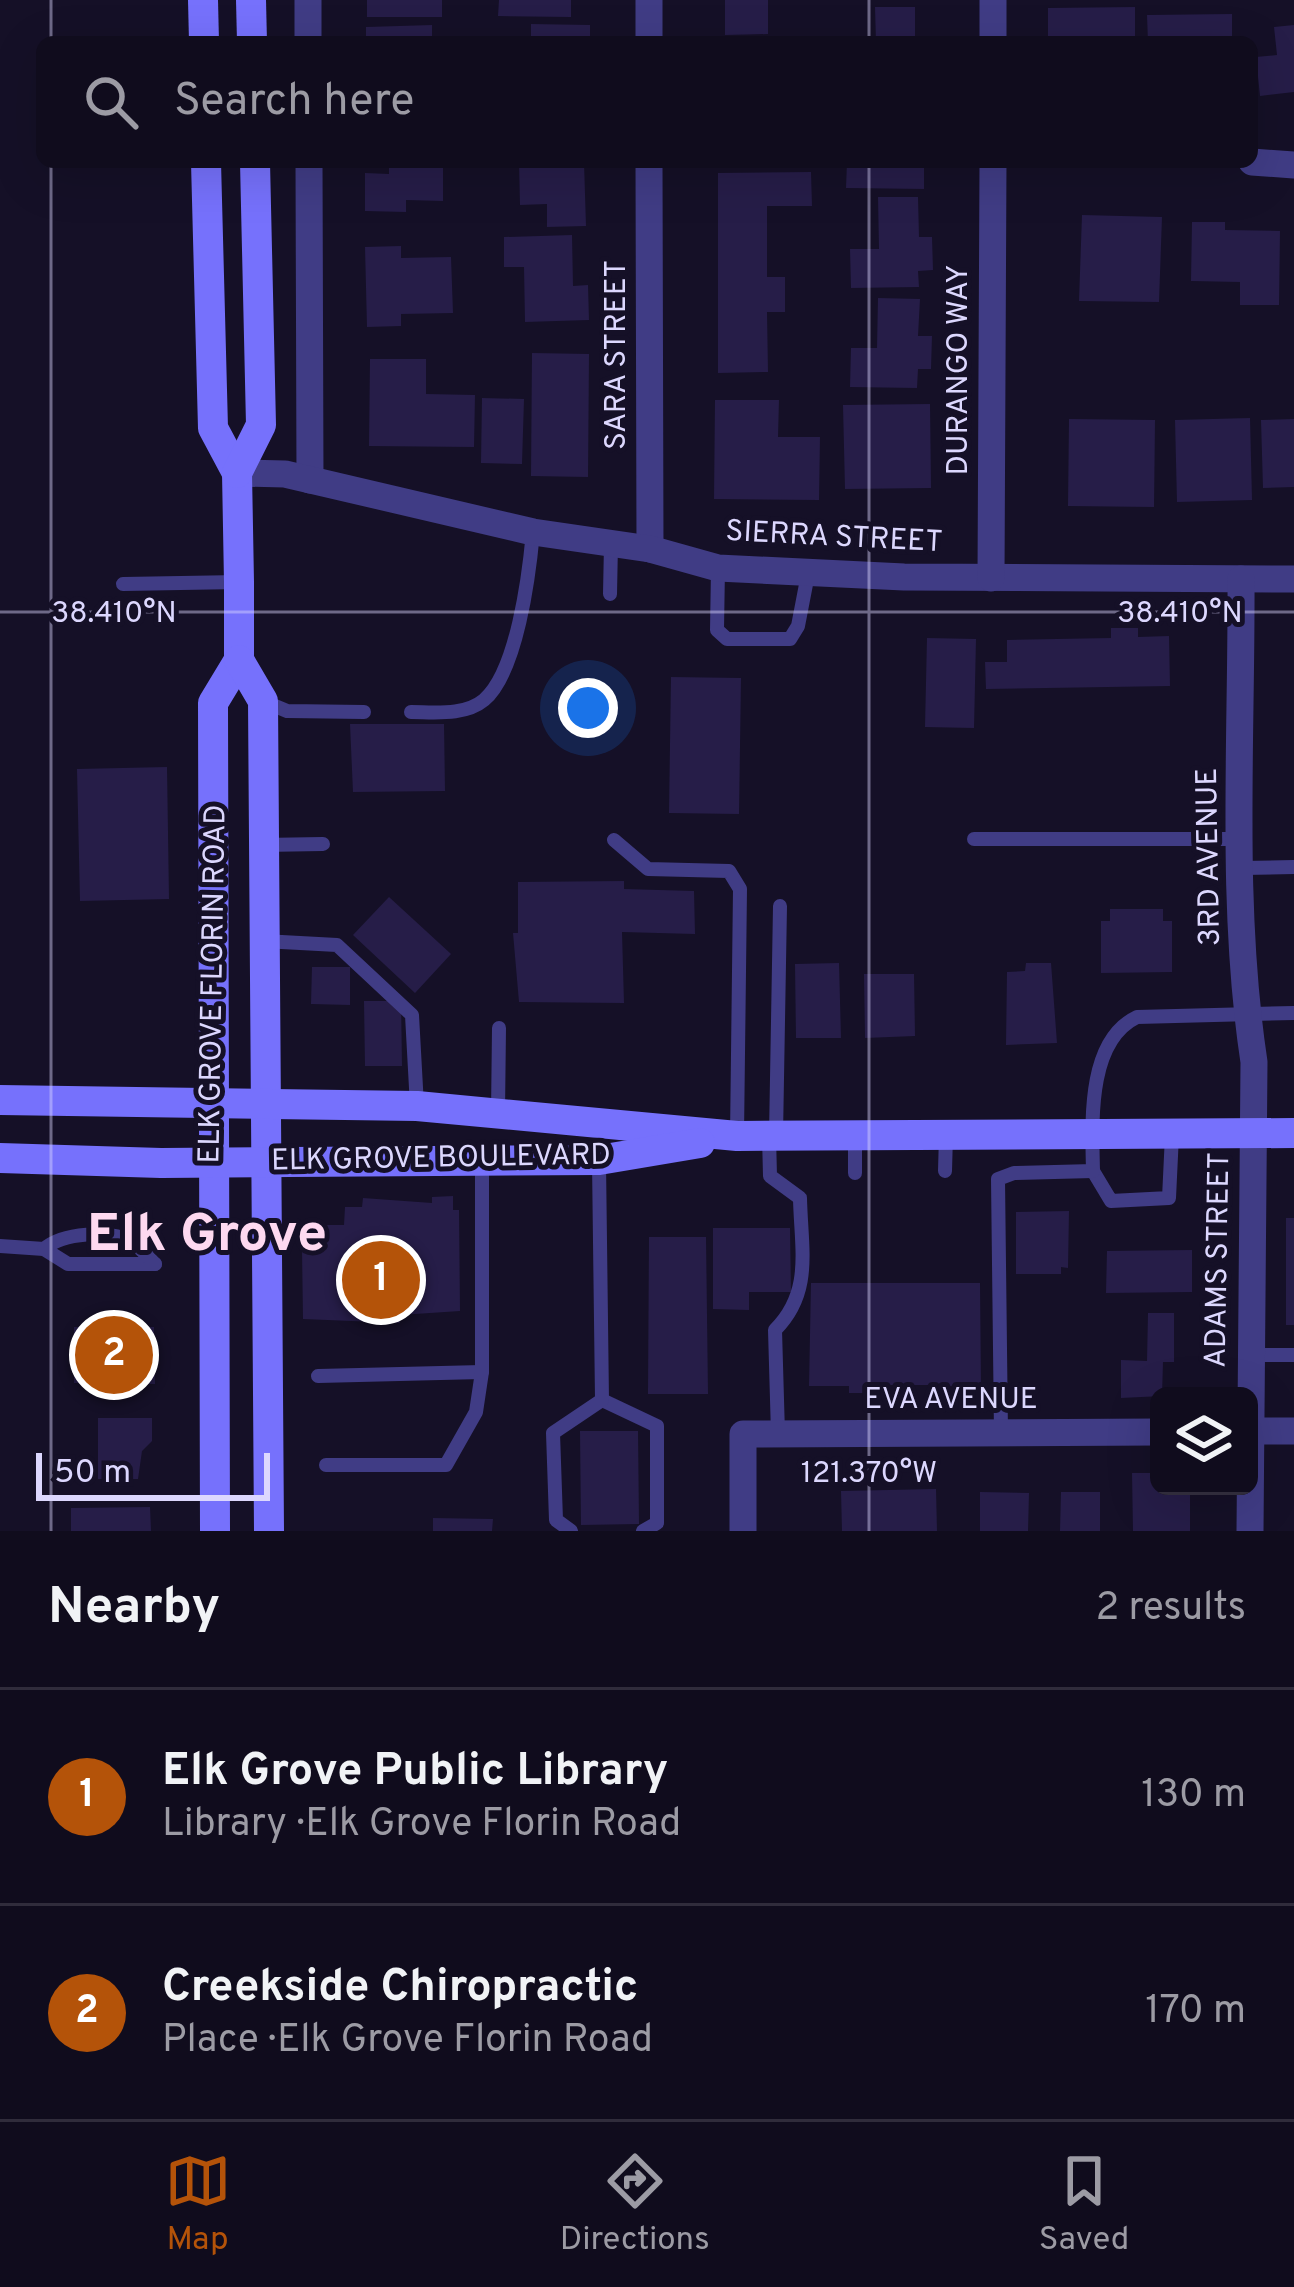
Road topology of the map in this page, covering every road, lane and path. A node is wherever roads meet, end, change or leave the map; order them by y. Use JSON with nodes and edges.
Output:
{"nodes":[{"id":1,"x":203,"y":0,"type":"edge"},
{"id":2,"x":251,"y":0,"type":"edge"},
{"id":3,"x":308,"y":0,"type":"edge"},
{"id":4,"x":649,"y":0,"type":"edge"},
{"id":5,"x":993,"y":0,"type":"edge"},
{"id":6,"x":204,"y":36,"type":"edge"},
{"id":7,"x":252,"y":36,"type":"edge"},
{"id":8,"x":308,"y":36,"type":"edge"},
{"id":9,"x":649,"y":36,"type":"edge"},
{"id":10,"x":993,"y":36,"type":"edge"},
{"id":11,"x":1258,"y":162,"type":"edge"},
{"id":12,"x":1294,"y":165,"type":"edge"},
{"id":13,"x":206,"y":168,"type":"edge"},
{"id":14,"x":255,"y":168,"type":"edge"},
{"id":15,"x":309,"y":168,"type":"edge"},
{"id":16,"x":650,"y":168,"type":"edge"},
{"id":17,"x":993,"y":168,"type":"edge"},
{"id":18,"x":237,"y":473,"type":"junction"},
{"id":19,"x":310,"y":481,"type":"junction"},
{"id":20,"x":533,"y":532,"type":"junction"},
{"id":21,"x":611,"y":544,"type":"junction"},
{"id":22,"x":650,"y":548,"type":"junction"},
{"id":23,"x":718,"y":568,"type":"junction"},
{"id":24,"x":808,"y":574,"type":"junction"},
{"id":25,"x":991,"y":578,"type":"junction"},
{"id":26,"x":1241,"y":579,"type":"junction"},
{"id":27,"x":1294,"y":579,"type":"edge"},
{"id":28,"x":239,"y":582,"type":"junction"},
{"id":29,"x":123,"y":584,"type":"dead end"},
{"id":30,"x":610,"y":594,"type":"dead end"},
{"id":31,"x":239,"y":660,"type":"junction"},
{"id":32,"x":263,"y":701,"type":"junction"},
{"id":33,"x":364,"y":712,"type":"dead end"},
{"id":34,"x":411,"y":712,"type":"dead end"},
{"id":35,"x":974,"y":838,"type":"dead end"},
{"id":36,"x":1242,"y":838,"type":"junction"},
{"id":37,"x":614,"y":840,"type":"dead end"},
{"id":38,"x":323,"y":844,"type":"dead end"},
{"id":39,"x":262,"y":845,"type":"junction"},
{"id":40,"x":1294,"y":867,"type":"edge"},
{"id":41,"x":1243,"y":868,"type":"junction"},
{"id":42,"x":780,"y":906,"type":"dead end"},
{"id":43,"x":263,"y":941,"type":"junction"},
{"id":44,"x":1294,"y":1013,"type":"edge"},
{"id":45,"x":1247,"y":1014,"type":"junction"},
{"id":46,"x":499,"y":1028,"type":"dead end"},
{"id":47,"x":0,"y":1100,"type":"edge"},
{"id":48,"x":214,"y":1100,"type":"junction"},
{"id":49,"x":263,"y":1102,"type":"junction"},
{"id":50,"x":417,"y":1106,"type":"junction"},
{"id":51,"x":498,"y":1112,"type":"junction"},
{"id":52,"x":1294,"y":1132,"type":"edge"},
{"id":53,"x":1254,"y":1133,"type":"junction"},
{"id":54,"x":1092,"y":1134,"type":"junction"},
{"id":55,"x":1172,"y":1134,"type":"junction"},
{"id":56,"x":946,"y":1135,"type":"junction"},
{"id":57,"x":737,"y":1136,"type":"junction"},
{"id":58,"x":783,"y":1136,"type":"junction"},
{"id":59,"x":855,"y":1136,"type":"junction"},
{"id":60,"x":0,"y":1158,"type":"edge"},
{"id":61,"x":482,"y":1159,"type":"junction"},
{"id":62,"x":599,"y":1160,"type":"junction"},
{"id":63,"x":212,"y":1162,"type":"junction"},
{"id":64,"x":264,"y":1162,"type":"junction"},
{"id":65,"x":945,"y":1171,"type":"dead end"},
{"id":66,"x":1094,"y":1171,"type":"junction"},
{"id":67,"x":854,"y":1173,"type":"dead end"},
{"id":68,"x":0,"y":1246,"type":"edge"},
{"id":69,"x":44,"y":1249,"type":"junction"},
{"id":70,"x":1252,"y":1354,"type":"junction"},
{"id":71,"x":1294,"y":1354,"type":"edge"},
{"id":72,"x":482,"y":1372,"type":"junction"},
{"id":73,"x":318,"y":1376,"type":"dead end"},
{"id":74,"x":1251,"y":1387,"type":"edge"},
{"id":75,"x":602,"y":1400,"type":"junction"},
{"id":76,"x":1258,"y":1431,"type":"edge"},
{"id":77,"x":1294,"y":1431,"type":"edge"},
{"id":78,"x":1000,"y":1432,"type":"junction"},
{"id":79,"x":1150,"y":1432,"type":"edge"},
{"id":80,"x":778,"y":1434,"type":"junction"},
{"id":81,"x":326,"y":1465,"type":"dead end"},
{"id":82,"x":1250,"y":1495,"type":"edge"},
{"id":83,"x":214,"y":1531,"type":"edge"},
{"id":84,"x":269,"y":1531,"type":"edge"},
{"id":85,"x":571,"y":1531,"type":"edge"},
{"id":86,"x":643,"y":1531,"type":"edge"},
{"id":87,"x":743,"y":1531,"type":"edge"},
{"id":88,"x":1250,"y":1531,"type":"edge"}],
"edges":[{"from":1,"to":6,"type":"main road"},
{"from":2,"to":7,"type":"main road"},
{"from":3,"to":8,"type":"street"},
{"from":4,"to":9,"type":"street"},
{"from":5,"to":10,"type":"street"},
{"from":11,"to":12,"type":"street"},
{"from":13,"to":18,"type":"main road","name":"ELK GROVE FLORIN ROAD"},
{"from":14,"to":18,"type":"main road","name":"ELK GROVE FLORIN ROAD"},
{"from":15,"to":19,"type":"street"},
{"from":16,"to":22,"type":"street","name":"SARA STREET"},
{"from":17,"to":25,"type":"street","name":"DURANGO WAY"},
{"from":18,"to":19,"type":"street","name":"SIERRA STREET"},
{"from":18,"to":28,"type":"main road","name":"ELK GROVE FLORIN ROAD"},
{"from":19,"to":20,"type":"street","name":"SIERRA STREET"},
{"from":20,"to":21,"type":"street","name":"SIERRA STREET"},
{"from":20,"to":34,"type":"lane"},
{"from":21,"to":22,"type":"street","name":"SIERRA STREET"},
{"from":21,"to":30,"type":"lane"},
{"from":22,"to":23,"type":"street","name":"SIERRA STREET"},
{"from":23,"to":24,"type":"street","name":"SIERRA STREET"},
{"from":23,"to":24,"type":"lane"},
{"from":24,"to":25,"type":"street","name":"SIERRA STREET"},
{"from":25,"to":26,"type":"street","name":"SIERRA STREET"},
{"from":26,"to":27,"type":"street","name":"SIERRA STREET"},
{"from":26,"to":36,"type":"street","name":"3RD AVENUE"},
{"from":28,"to":29,"type":"lane"},
{"from":28,"to":31,"type":"main road","name":"ELK GROVE FLORIN ROAD"},
{"from":31,"to":32,"type":"main road"},
{"from":31,"to":48,"type":"main road","name":"ELK GROVE FLORIN ROAD"},
{"from":32,"to":33,"type":"lane"},
{"from":32,"to":39,"type":"main road","name":"ELK GROVE FLORIN ROAD"},
{"from":35,"to":36,"type":"lane"},
{"from":36,"to":41,"type":"street","name":"3RD AVENUE"},
{"from":37,"to":57,"type":"lane"},
{"from":38,"to":39,"type":"lane"},
{"from":39,"to":43,"type":"main road","name":"ELK GROVE FLORIN ROAD"},
{"from":40,"to":41,"type":"lane"},
{"from":41,"to":45,"type":"street","name":"3RD AVENUE"},
{"from":42,"to":58,"type":"lane"},
{"from":43,"to":49,"type":"main road","name":"ELK GROVE FLORIN ROAD"},
{"from":43,"to":50,"type":"lane"},
{"from":44,"to":45,"type":"lane"},
{"from":45,"to":53,"type":"street","name":"3RD AVENUE"},
{"from":45,"to":54,"type":"lane"},
{"from":46,"to":51,"type":"lane"},
{"from":47,"to":48,"type":"main road","name":"ELK GROVE BOULEVARD"},
{"from":48,"to":49,"type":"main road","name":"ELK GROVE BOULEVARD"},
{"from":48,"to":63,"type":"main road","name":"ELK GROVE FLORIN ROAD"},
{"from":49,"to":50,"type":"main road","name":"ELK GROVE BOULEVARD"},
{"from":49,"to":64,"type":"main road","name":"ELK GROVE FLORIN ROAD"},
{"from":50,"to":51,"type":"main road","name":"ELK GROVE BOULEVARD"},
{"from":51,"to":57,"type":"main road","name":"ELK GROVE BOULEVARD"},
{"from":52,"to":53,"type":"main road","name":"ELK GROVE BOULEVARD"},
{"from":53,"to":55,"type":"main road","name":"ELK GROVE BOULEVARD"},
{"from":53,"to":70,"type":"street","name":"ADAMS STREET"},
{"from":54,"to":55,"type":"main road","name":"ELK GROVE BOULEVARD"},
{"from":54,"to":56,"type":"main road","name":"ELK GROVE BOULEVARD"},
{"from":54,"to":66,"type":"lane"},
{"from":55,"to":66,"type":"lane"},
{"from":56,"to":59,"type":"main road","name":"ELK GROVE BOULEVARD"},
{"from":56,"to":65,"type":"lane"},
{"from":57,"to":58,"type":"main road","name":"ELK GROVE BOULEVARD"},
{"from":57,"to":62,"type":"main road","name":"ELK GROVE BOULEVARD"},
{"from":58,"to":59,"type":"main road","name":"ELK GROVE BOULEVARD"},
{"from":58,"to":80,"type":"lane"},
{"from":59,"to":67,"type":"lane"},
{"from":60,"to":63,"type":"main road","name":"ELK GROVE BOULEVARD"},
{"from":61,"to":62,"type":"main road","name":"ELK GROVE BOULEVARD"},
{"from":61,"to":64,"type":"main road","name":"ELK GROVE BOULEVARD"},
{"from":61,"to":72,"type":"lane"},
{"from":62,"to":75,"type":"lane"},
{"from":63,"to":64,"type":"main road","name":"ELK GROVE BOULEVARD"},
{"from":63,"to":83,"type":"main road","name":"ELK GROVE FLORIN ROAD"},
{"from":64,"to":84,"type":"main road","name":"ELK GROVE FLORIN ROAD"},
{"from":66,"to":78,"type":"lane"},
{"from":68,"to":69,"type":"lane"},
{"from":69,"to":69,"type":"lane"},
{"from":70,"to":71,"type":"lane"},
{"from":70,"to":74,"type":"street","name":"ADAMS STREET"},
{"from":72,"to":73,"type":"lane"},
{"from":72,"to":81,"type":"lane"},
{"from":75,"to":85,"type":"lane"},
{"from":75,"to":86,"type":"lane"},
{"from":76,"to":77,"type":"street"},
{"from":78,"to":79,"type":"street","name":"EVA AVENUE"},
{"from":78,"to":80,"type":"street","name":"EVA AVENUE"},
{"from":80,"to":87,"type":"street","name":"EVA AVENUE"},
{"from":82,"to":88,"type":"street","name":"ADAMS STREET"}]}
